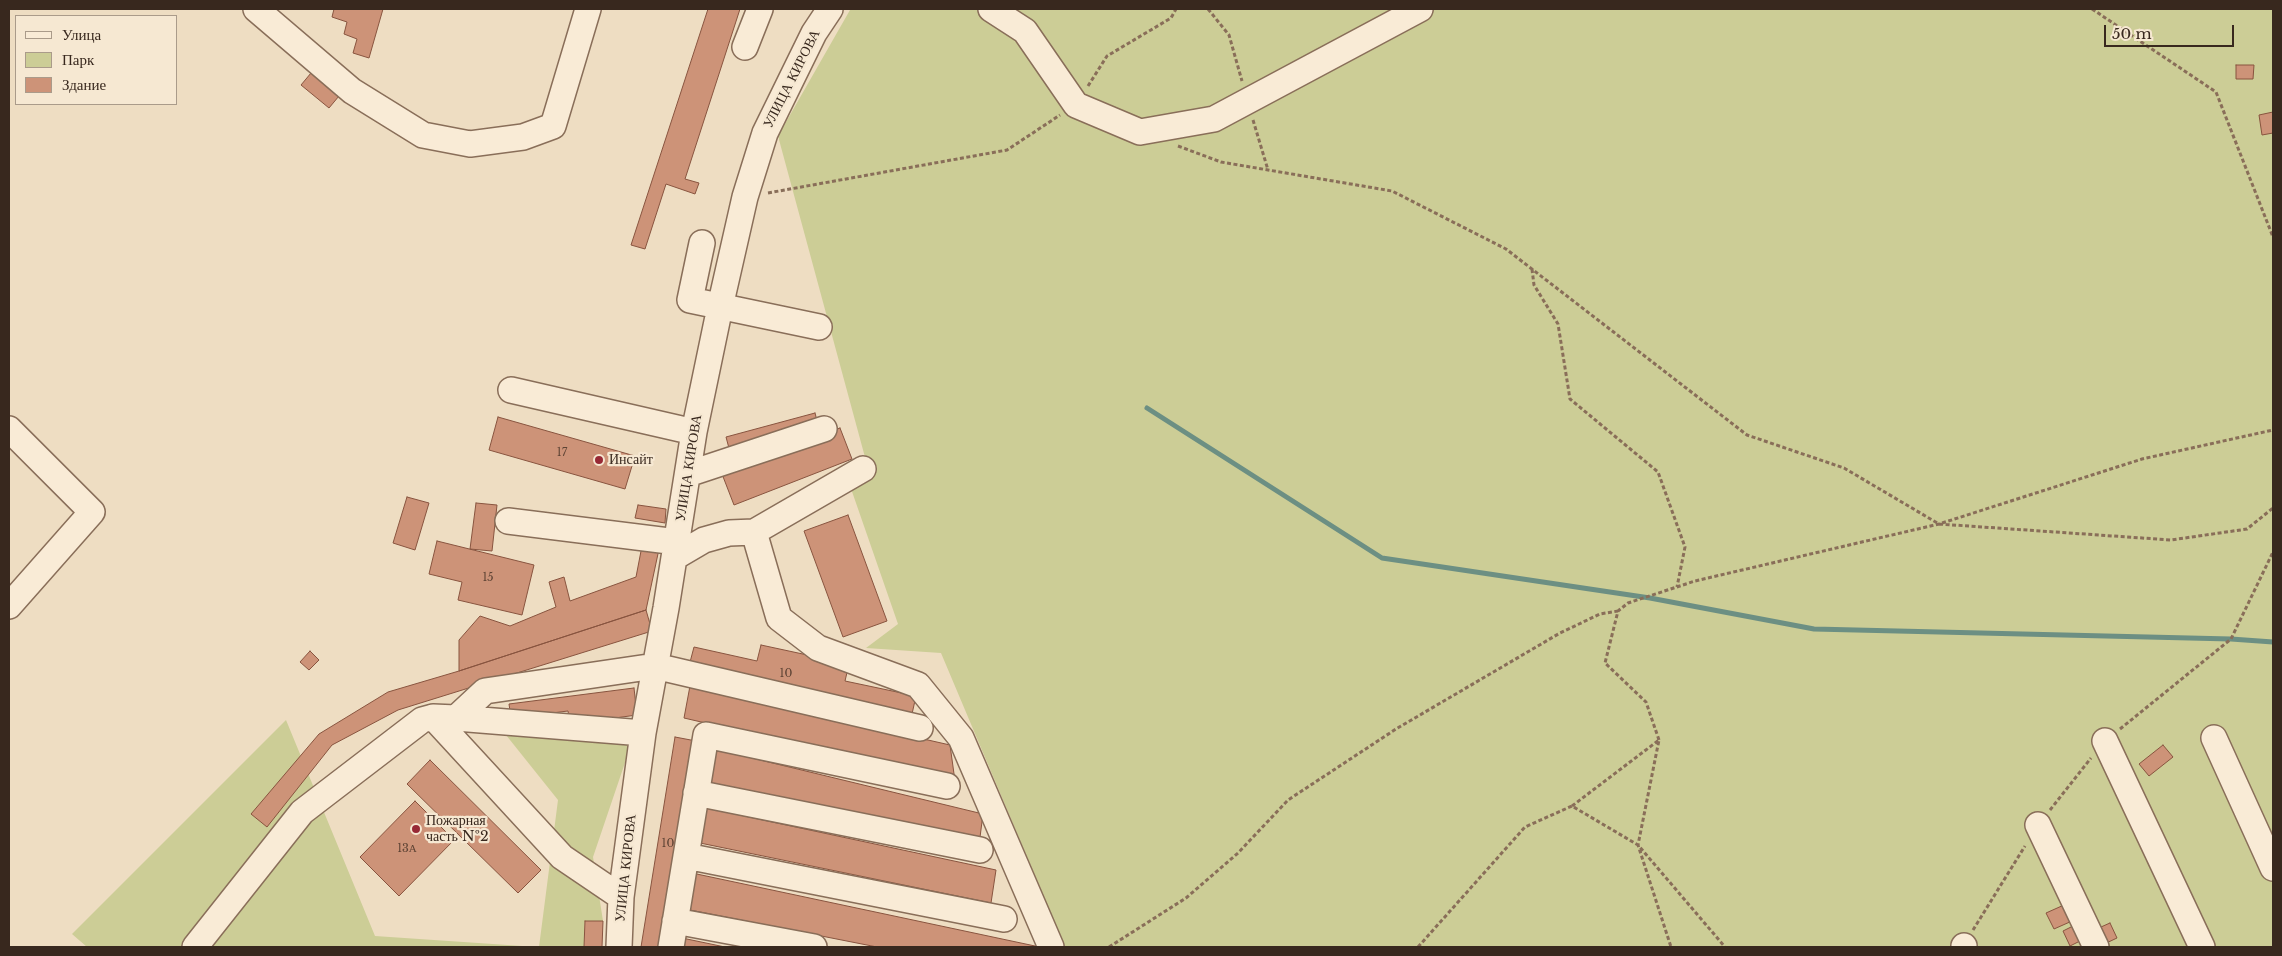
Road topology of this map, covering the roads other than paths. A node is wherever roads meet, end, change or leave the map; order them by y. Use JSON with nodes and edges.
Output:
{"nodes":[{"id":1,"x":256,"y":9,"type":"edge"},
{"id":2,"x":588,"y":9,"type":"edge"},
{"id":3,"x":760,"y":9,"type":"edge"},
{"id":4,"x":830,"y":9,"type":"edge"},
{"id":5,"x":990,"y":9,"type":"edge"},
{"id":6,"x":1420,"y":9,"type":"edge"},
{"id":7,"x":745,"y":47,"type":"dead end"},
{"id":8,"x":702,"y":243,"type":"dead end"},
{"id":9,"x":720,"y":307,"type":"junction"},
{"id":10,"x":819,"y":327,"type":"dead end"},
{"id":11,"x":511,"y":390,"type":"dead end"},
{"id":12,"x":9,"y":429,"type":"edge"},
{"id":13,"x":824,"y":429,"type":"dead end"},
{"id":14,"x":694,"y":432,"type":"junction"},
{"id":15,"x":863,"y":469,"type":"dead end"},
{"id":16,"x":688,"y":474,"type":"junction"},
{"id":17,"x":508,"y":521,"type":"dead end"},
{"id":18,"x":754,"y":532,"type":"junction"},
{"id":19,"x":676,"y":549,"type":"junction"},
{"id":20,"x":9,"y":606,"type":"edge"},
{"id":21,"x":655,"y":666,"type":"junction"},
{"id":22,"x":445,"y":717,"type":"junction"},
{"id":23,"x":920,"y":728,"type":"dead end"},
{"id":24,"x":643,"y":733,"type":"junction"},
{"id":25,"x":2214,"y":738,"type":"dead end"},
{"id":26,"x":2105,"y":741,"type":"road end"},
{"id":27,"x":946,"y":786,"type":"dead end"},
{"id":28,"x":696,"y":794,"type":"junction"},
{"id":29,"x":2038,"y":825,"type":"road end"},
{"id":30,"x":980,"y":850,"type":"dead end"},
{"id":31,"x":686,"y":856,"type":"junction"},
{"id":32,"x":2273,"y":868,"type":"edge"},
{"id":33,"x":621,"y":897,"type":"junction"},
{"id":34,"x":1004,"y":919,"type":"dead end"},
{"id":35,"x":675,"y":921,"type":"junction"},
{"id":36,"x":195,"y":947,"type":"edge"},
{"id":37,"x":619,"y":947,"type":"edge"},
{"id":38,"x":671,"y":947,"type":"edge"},
{"id":39,"x":814,"y":947,"type":"edge"},
{"id":40,"x":1051,"y":947,"type":"edge"},
{"id":41,"x":2096,"y":947,"type":"edge"},
{"id":42,"x":2202,"y":947,"type":"edge"}],
"edges":[{"from":1,"to":2,"type":"street"},
{"from":3,"to":7,"type":"street"},
{"from":4,"to":9,"type":"street","name":"УЛИЦА КИРОВА"},
{"from":5,"to":6,"type":"street"},
{"from":8,"to":9,"type":"street"},
{"from":9,"to":10,"type":"street"},
{"from":9,"to":14,"type":"street","name":"УЛИЦА КИРОВА"},
{"from":11,"to":14,"type":"street"},
{"from":12,"to":20,"type":"street"},
{"from":13,"to":16,"type":"street"},
{"from":14,"to":16,"type":"street","name":"УЛИЦА КИРОВА"},
{"from":15,"to":18,"type":"street"},
{"from":16,"to":19,"type":"street","name":"УЛИЦА КИРОВА"},
{"from":17,"to":19,"type":"street"},
{"from":18,"to":19,"type":"street"},
{"from":18,"to":40,"type":"street"},
{"from":19,"to":21,"type":"street","name":"УЛИЦА КИРОВА"},
{"from":21,"to":22,"type":"street"},
{"from":21,"to":23,"type":"street"},
{"from":21,"to":24,"type":"street","name":"УЛИЦА КИРОВА"},
{"from":22,"to":24,"type":"street"},
{"from":22,"to":33,"type":"street"},
{"from":22,"to":36,"type":"street"},
{"from":24,"to":33,"type":"street","name":"УЛИЦА КИРОВА"},
{"from":25,"to":32,"type":"street"},
{"from":26,"to":42,"type":"street"},
{"from":27,"to":28,"type":"street"},
{"from":28,"to":30,"type":"street"},
{"from":28,"to":31,"type":"street"},
{"from":29,"to":41,"type":"street"},
{"from":31,"to":34,"type":"street"},
{"from":31,"to":35,"type":"street"},
{"from":33,"to":37,"type":"street","name":"УЛИЦА КИРОВА"},
{"from":35,"to":38,"type":"street"},
{"from":35,"to":39,"type":"street"}]}
